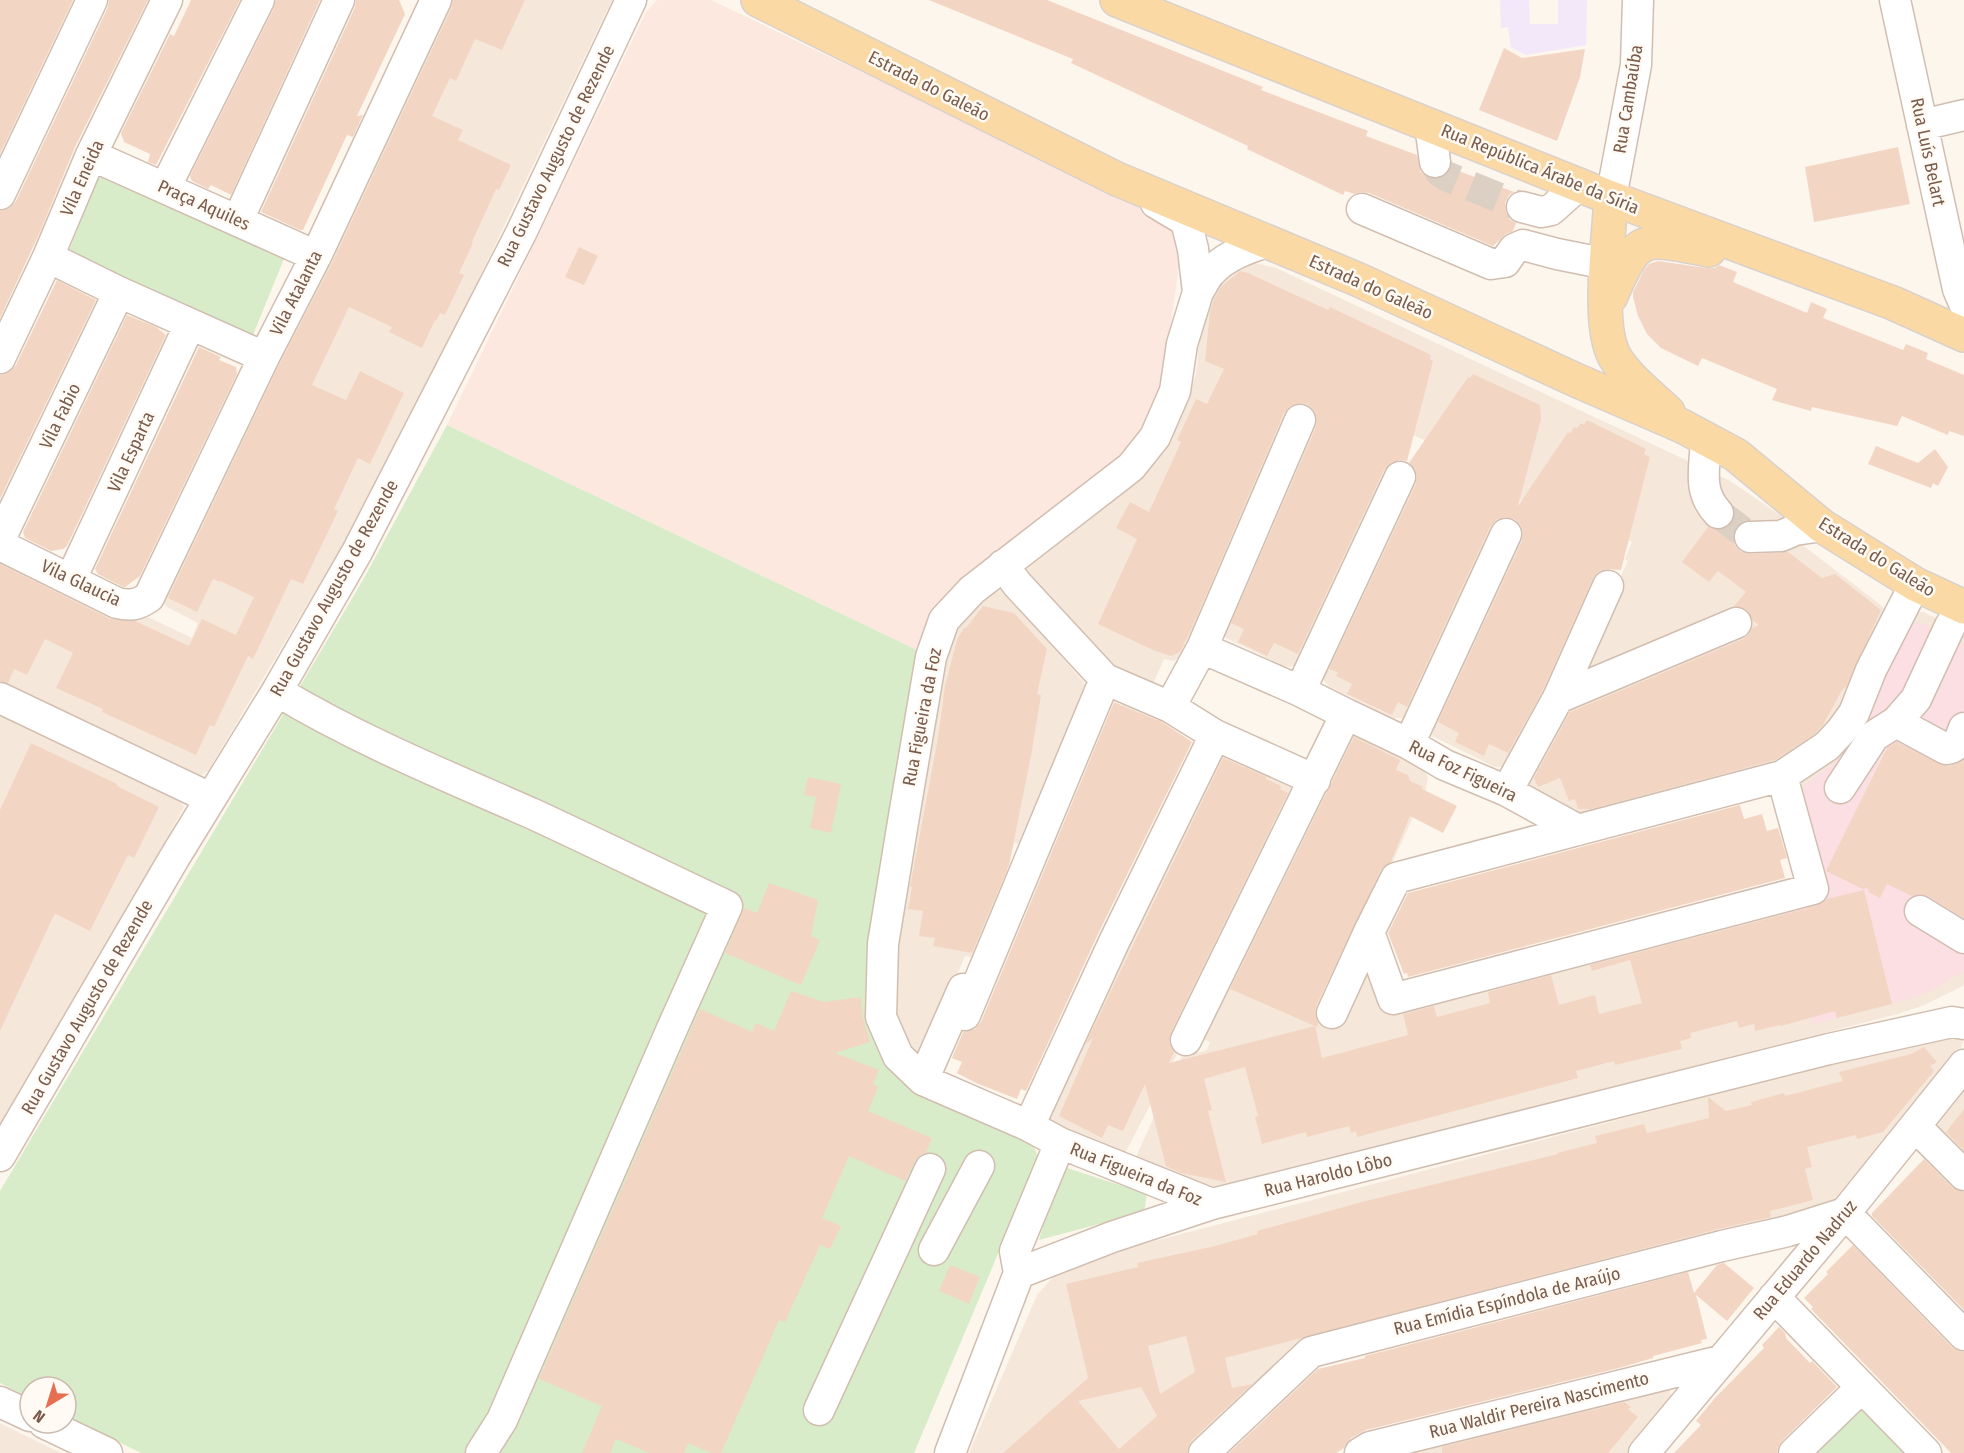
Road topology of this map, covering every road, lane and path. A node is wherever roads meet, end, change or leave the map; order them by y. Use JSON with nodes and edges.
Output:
{"nodes":[{"id":1,"x":92,"y":0,"type":"edge"},
{"id":2,"x":167,"y":0,"type":"edge"},
{"id":3,"x":259,"y":0,"type":"edge"},
{"id":4,"x":339,"y":0,"type":"edge"},
{"id":5,"x":631,"y":0,"type":"edge"},
{"id":6,"x":758,"y":0,"type":"edge"},
{"id":7,"x":1117,"y":0,"type":"edge"},
{"id":8,"x":1638,"y":0,"type":"edge"},
{"id":9,"x":1895,"y":0,"type":"edge"},
{"id":10,"x":429,"y":2,"type":"edge"},
{"id":11,"x":1964,"y":115,"type":"edge"},
{"id":12,"x":1430,"y":125,"type":"junction"},
{"id":13,"x":1922,"y":125,"type":"junction"},
{"id":14,"x":91,"y":155,"type":"junction"},
{"id":15,"x":1434,"y":162,"type":"tunnel mouth"},
{"id":16,"x":1117,"y":179,"type":"junction"},
{"id":17,"x":1580,"y":184,"type":"junction"},
{"id":18,"x":165,"y":188,"type":"junction"},
{"id":19,"x":0,"y":194,"type":"edge"},
{"id":20,"x":1611,"y":198,"type":"junction"},
{"id":21,"x":1522,"y":207,"type":"tunnel mouth"},
{"id":22,"x":1362,"y":209,"type":"dead end"},
{"id":23,"x":238,"y":220,"type":"junction"},
{"id":24,"x":1267,"y":242,"type":"junction"},
{"id":25,"x":315,"y":256,"type":"junction"},
{"id":26,"x":48,"y":257,"type":"junction"},
{"id":27,"x":1787,"y":265,"type":"junction"},
{"id":28,"x":1606,"y":284,"type":"junction"},
{"id":29,"x":119,"y":292,"type":"junction"},
{"id":30,"x":1198,"y":292,"type":"junction"},
{"id":31,"x":1964,"y":303,"type":"edge"},
{"id":32,"x":190,"y":324,"type":"junction"},
{"id":33,"x":1964,"y":335,"type":"edge"},
{"id":34,"x":264,"y":357,"type":"junction"},
{"id":35,"x":0,"y":358,"type":"edge"},
{"id":36,"x":1300,"y":420,"type":"dead end"},
{"id":37,"x":1694,"y":433,"type":"junction"},
{"id":38,"x":1400,"y":477,"type":"dead end"},
{"id":39,"x":1718,"y":513,"type":"tunnel mouth"},
{"id":40,"x":1822,"y":526,"type":"junction"},
{"id":41,"x":1506,"y":534,"type":"dead end"},
{"id":42,"x":1750,"y":537,"type":"tunnel mouth"},
{"id":43,"x":0,"y":539,"type":"edge"},
{"id":44,"x":0,"y":545,"type":"edge"},
{"id":45,"x":1010,"y":575,"type":"junction"},
{"id":46,"x":71,"y":579,"type":"junction"},
{"id":47,"x":1915,"y":584,"type":"junction"},
{"id":48,"x":156,"y":586,"type":"joint"},
{"id":49,"x":1608,"y":586,"type":"dead end"},
{"id":50,"x":1963,"y":607,"type":"edge"},
{"id":51,"x":1736,"y":623,"type":"dead end"},
{"id":52,"x":1954,"y":643,"type":"edge"},
{"id":53,"x":1202,"y":648,"type":"junction"},
{"id":54,"x":1105,"y":679,"type":"junction"},
{"id":55,"x":277,"y":691,"type":"junction"},
{"id":56,"x":1300,"y":691,"type":"junction"},
{"id":57,"x":0,"y":698,"type":"edge"},
{"id":58,"x":1558,"y":698,"type":"junction"},
{"id":59,"x":1170,"y":707,"type":"junction"},
{"id":60,"x":1347,"y":714,"type":"junction"},
{"id":61,"x":1896,"y":722,"type":"junction"},
{"id":62,"x":1964,"y":728,"type":"edge"},
{"id":63,"x":1215,"y":735,"type":"junction"},
{"id":64,"x":1409,"y":744,"type":"junction"},
{"id":65,"x":1782,"y":776,"type":"junction"},
{"id":66,"x":1315,"y":780,"type":"junction"},
{"id":67,"x":1840,"y":788,"type":"dead end"},
{"id":68,"x":1507,"y":791,"type":"junction"},
{"id":69,"x":210,"y":798,"type":"junction"},
{"id":70,"x":1578,"y":830,"type":"junction"},
{"id":71,"x":1920,"y":911,"type":"dead end"},
{"id":72,"x":1369,"y":932,"type":"junction"},
{"id":73,"x":1964,"y":938,"type":"edge"},
{"id":74,"x":974,"y":964,"type":"dead end"},
{"id":75,"x":1964,"y":1001,"type":"edge"},
{"id":76,"x":1332,"y":1013,"type":"dead end"},
{"id":77,"x":965,"y":1016,"type":"dead end"},
{"id":78,"x":1964,"y":1024,"type":"edge"},
{"id":79,"x":1186,"y":1040,"type":"dead end"},
{"id":80,"x":1829,"y":1049,"type":"junction"},
{"id":81,"x":1964,"y":1065,"type":"edge"},
{"id":82,"x":923,"y":1080,"type":"junction"},
{"id":83,"x":1029,"y":1126,"type":"junction"},
{"id":84,"x":1916,"y":1126,"type":"junction"},
{"id":85,"x":1060,"y":1143,"type":"junction"},
{"id":86,"x":0,"y":1156,"type":"edge"},
{"id":87,"x":979,"y":1166,"type":"dead end"},
{"id":88,"x":930,"y":1169,"type":"dead end"},
{"id":89,"x":1964,"y":1175,"type":"edge"},
{"id":90,"x":1212,"y":1204,"type":"junction"},
{"id":91,"x":1845,"y":1213,"type":"junction"},
{"id":92,"x":934,"y":1250,"type":"dead end"},
{"id":93,"x":1019,"y":1273,"type":"junction"},
{"id":94,"x":1774,"y":1297,"type":"junction"},
{"id":95,"x":1964,"y":1335,"type":"edge"},
{"id":96,"x":1720,"y":1361,"type":"junction"},
{"id":97,"x":1861,"y":1388,"type":"junction"},
{"id":98,"x":0,"y":1402,"type":"edge"},
{"id":99,"x":18,"y":1410,"type":"edge"},
{"id":100,"x":819,"y":1410,"type":"dead end"},
{"id":101,"x":69,"y":1435,"type":"edge"},
{"id":102,"x":107,"y":1453,"type":"edge"},
{"id":103,"x":481,"y":1453,"type":"edge"},
{"id":104,"x":950,"y":1453,"type":"edge"},
{"id":105,"x":1204,"y":1453,"type":"edge"},
{"id":106,"x":1360,"y":1453,"type":"edge"},
{"id":107,"x":1644,"y":1453,"type":"edge"},
{"id":108,"x":1794,"y":1453,"type":"edge"},
{"id":109,"x":1926,"y":1453,"type":"edge"}],
"edges":[{"from":1,"to":19,"type":"street"},
{"from":2,"to":14,"type":"street","name":"Vila Eneida"},
{"from":3,"to":18,"type":"street"},
{"from":4,"to":23,"type":"street"},
{"from":5,"to":55,"type":"street","name":"Rua Gustavo Augusto de Rezende"},
{"from":6,"to":16,"type":"main road","name":"Estrada do Galeão"},
{"from":7,"to":12,"type":"main road","name":"Rua República Árabe da Síria"},
{"from":8,"to":20,"type":"street","name":"Rua Cambaúba"},
{"from":9,"to":13,"type":"street","name":"Rua Luís Belart"},
{"from":10,"to":25,"type":"street","name":"Vila Atalanta"},
{"from":11,"to":13,"type":"street"},
{"from":12,"to":15,"type":"street"},
{"from":12,"to":17,"type":"main road","name":"Rua República Árabe da Síria"},
{"from":13,"to":31,"type":"street","name":"Rua Luís Belart"},
{"from":14,"to":18,"type":"street","name":"Praça Aquiles"},
{"from":14,"to":26,"type":"street","name":"Vila Eneida"},
{"from":16,"to":24,"type":"main road","name":"Estrada do Galeão"},
{"from":16,"to":30,"type":"street","name":"Rua Figueira da Foz"},
{"from":17,"to":20,"type":"main road","name":"Rua República Árabe da Síria"},
{"from":17,"to":21,"type":"street"},
{"from":18,"to":23,"type":"street","name":"Praça Aquiles"},
{"from":20,"to":27,"type":"main road","name":"Rua República Árabe da Síria"},
{"from":20,"to":28,"type":"main road"},
{"from":22,"to":28,"type":"street"},
{"from":23,"to":25,"type":"street","name":"Praça Aquiles"},
{"from":24,"to":30,"type":"street","name":"Rua Figueira da Foz"},
{"from":24,"to":37,"type":"main road","name":"Estrada do Galeão"},
{"from":25,"to":34,"type":"street","name":"Vila Atalanta"},
{"from":26,"to":29,"type":"street"},
{"from":26,"to":35,"type":"street","name":"Vila Eneida"},
{"from":27,"to":28,"type":"main road"},
{"from":27,"to":33,"type":"main road","name":"Rua República Árabe da Síria"},
{"from":28,"to":37,"type":"main road"},
{"from":29,"to":32,"type":"street"},
{"from":29,"to":43,"type":"street","name":"Vila Fabio"},
{"from":30,"to":45,"type":"street","name":"Rua Figueira da Foz"},
{"from":32,"to":34,"type":"street"},
{"from":32,"to":46,"type":"street","name":"Vila Esparta"},
{"from":34,"to":48,"type":"street","name":"Vila Atalanta"},
{"from":36,"to":53,"type":"street"},
{"from":37,"to":39,"type":"street"},
{"from":37,"to":40,"type":"main road","name":"Estrada do Galeão"},
{"from":38,"to":56,"type":"street"},
{"from":40,"to":42,"type":"street"},
{"from":40,"to":47,"type":"main road","name":"Estrada do Galeão"},
{"from":41,"to":64,"type":"street"},
{"from":44,"to":46,"type":"street","name":"Vila Glaucia"},
{"from":45,"to":54,"type":"street"},
{"from":45,"to":82,"type":"street","name":"Rua Figueira da Foz"},
{"from":46,"to":48,"type":"street","name":"Vila Glaucia"},
{"from":47,"to":50,"type":"main road","name":"Estrada do Galeão"},
{"from":47,"to":65,"type":"street"},
{"from":49,"to":58,"type":"street"},
{"from":50,"to":52,"type":"street"},
{"from":51,"to":58,"type":"street"},
{"from":52,"to":61,"type":"street"},
{"from":53,"to":56,"type":"street","name":"Rua Foz Figueira"},
{"from":53,"to":59,"type":"street"},
{"from":54,"to":59,"type":"street"},
{"from":54,"to":77,"type":"street"},
{"from":55,"to":69,"type":"street","name":"Rua Gustavo Augusto de Rezende"},
{"from":55,"to":103,"type":"street"},
{"from":56,"to":60,"type":"street","name":"Rua Foz Figueira"},
{"from":57,"to":69,"type":"street"},
{"from":58,"to":68,"type":"street"},
{"from":59,"to":63,"type":"street"},
{"from":60,"to":64,"type":"street","name":"Rua Foz Figueira"},
{"from":60,"to":66,"type":"street"},
{"from":61,"to":62,"type":"street"},
{"from":61,"to":67,"type":"street"},
{"from":63,"to":66,"type":"street"},
{"from":63,"to":83,"type":"street"},
{"from":64,"to":68,"type":"street","name":"Rua Foz Figueira"},
{"from":65,"to":70,"type":"street"},
{"from":65,"to":72,"type":"street"},
{"from":66,"to":79,"type":"street"},
{"from":68,"to":70,"type":"street","name":"Rua Foz Figueira"},
{"from":69,"to":86,"type":"street","name":"Rua Gustavo Augusto de Rezende"},
{"from":70,"to":72,"type":"street"},
{"from":71,"to":73,"type":"street"},
{"from":72,"to":76,"type":"street"},
{"from":74,"to":82,"type":"street"},
{"from":75,"to":80,"type":"street","name":"Rua Haroldo Lôbo"},
{"from":78,"to":80,"type":"street","name":"Rua Haroldo Lôbo"},
{"from":80,"to":90,"type":"street","name":"Rua Haroldo Lôbo"},
{"from":81,"to":84,"type":"street","name":"Rua Eduardo Nadruz"},
{"from":82,"to":83,"type":"street","name":"Rua Figueira da Foz"},
{"from":83,"to":85,"type":"street","name":"Rua Figueira da Foz"},
{"from":84,"to":89,"type":"street"},
{"from":84,"to":91,"type":"street","name":"Rua Eduardo Nadruz"},
{"from":85,"to":90,"type":"street","name":"Rua Figueira da Foz"},
{"from":85,"to":93,"type":"street","name":"Rua Figueira da Foz"},
{"from":87,"to":92,"type":"street"},
{"from":88,"to":100,"type":"street"},
{"from":90,"to":93,"type":"street","name":"Rua Haroldo Lôbo"},
{"from":91,"to":94,"type":"street","name":"Rua Eduardo Nadruz"},
{"from":91,"to":95,"type":"street"},
{"from":91,"to":105,"type":"street","name":"Rua Emídia Espíndola de Araújo"},
{"from":93,"to":104,"type":"street"},
{"from":94,"to":96,"type":"street","name":"Rua Eduardo Nadruz"},
{"from":94,"to":97,"type":"street"},
{"from":96,"to":106,"type":"street","name":"Rua Waldir Pereira Nascimento"},
{"from":96,"to":107,"type":"street","name":"Rua Eduardo Nadruz"},
{"from":97,"to":108,"type":"street"},
{"from":97,"to":109,"type":"street"},
{"from":98,"to":99,"type":"street"},
{"from":101,"to":102,"type":"street"}]}
